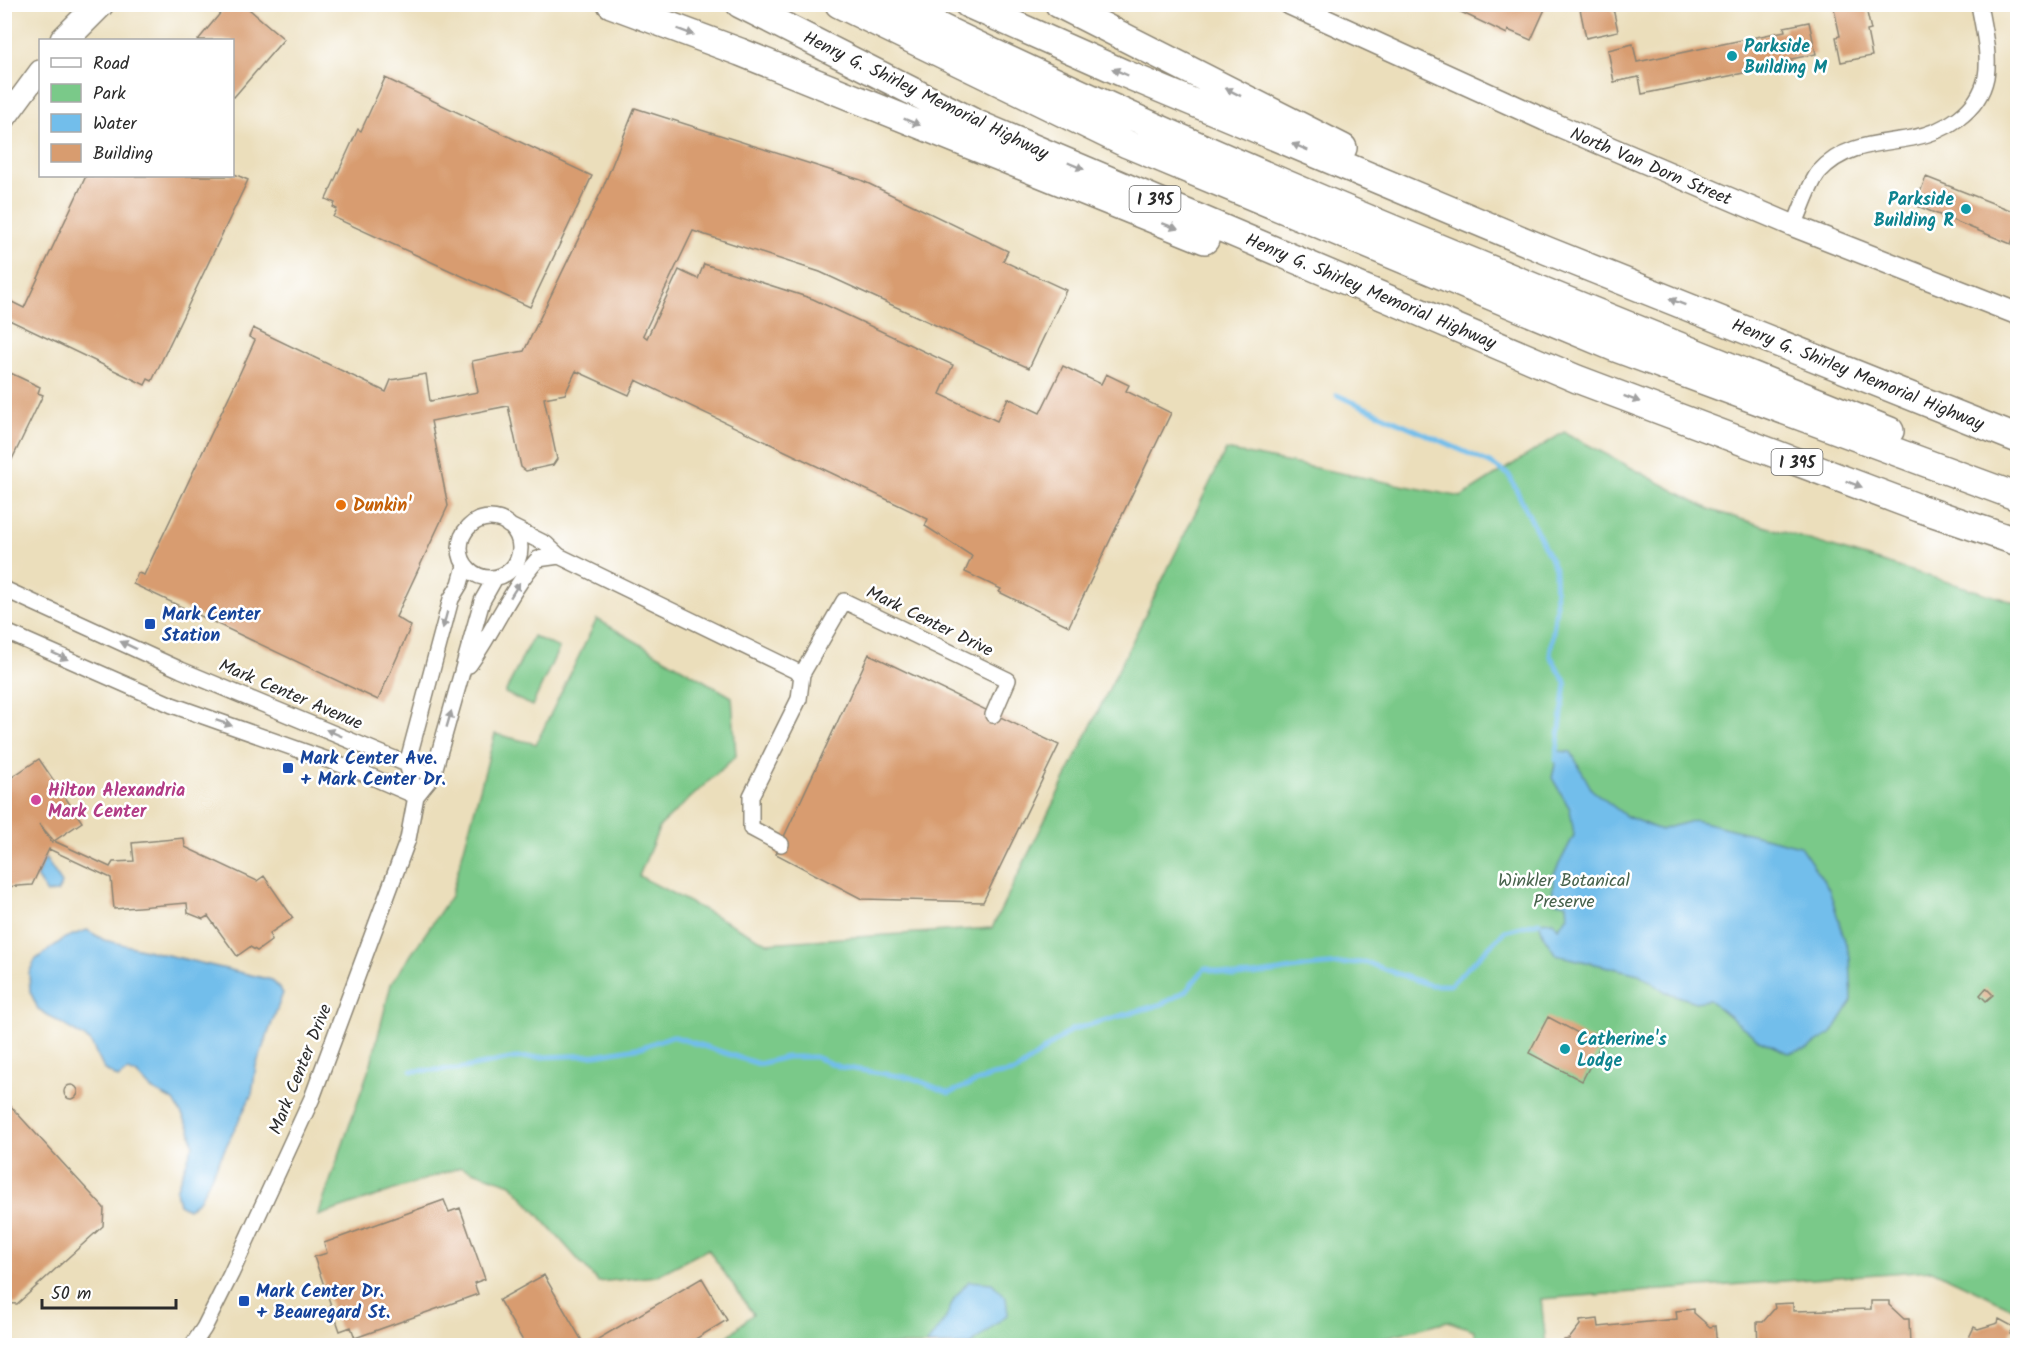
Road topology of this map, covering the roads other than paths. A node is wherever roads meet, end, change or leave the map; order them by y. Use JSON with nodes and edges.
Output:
{"nodes":[{"id":1,"x":87,"y":4,"type":"edge"},
{"id":2,"x":100,"y":4,"type":"edge"},
{"id":3,"x":611,"y":4,"type":"edge"},
{"id":4,"x":740,"y":4,"type":"edge"},
{"id":5,"x":839,"y":4,"type":"edge"},
{"id":6,"x":892,"y":4,"type":"edge"},
{"id":7,"x":968,"y":4,"type":"edge"},
{"id":8,"x":1059,"y":4,"type":"edge"},
{"id":9,"x":1290,"y":4,"type":"edge"},
{"id":10,"x":1978,"y":4,"type":"edge"},
{"id":11,"x":64,"y":39,"type":"edge"},
{"id":12,"x":64,"y":39,"type":"edge"},
{"id":13,"x":39,"y":72,"type":"edge"},
{"id":14,"x":4,"y":120,"type":"edge"},
{"id":15,"x":1794,"y":226,"type":"junction"},
{"id":16,"x":1548,"y":251,"type":"junction"},
{"id":17,"x":2018,"y":314,"type":"edge"},
{"id":18,"x":1577,"y":379,"type":"junction"},
{"id":19,"x":2018,"y":439,"type":"edge"},
{"id":20,"x":2018,"y":483,"type":"edge"},
{"id":21,"x":2018,"y":496,"type":"edge"},
{"id":22,"x":508,"y":525,"type":"junction"},
{"id":23,"x":2018,"y":542,"type":"edge"},
{"id":24,"x":559,"y":556,"type":"junction"},
{"id":25,"x":465,"y":566,"type":"junction"},
{"id":26,"x":495,"y":578,"type":"junction"},
{"id":27,"x":4,"y":589,"type":"edge"},
{"id":28,"x":4,"y":632,"type":"edge"},
{"id":29,"x":802,"y":674,"type":"junction"},
{"id":30,"x":462,"y":675,"type":"junction"},
{"id":31,"x":993,"y":715,"type":"dead end"},
{"id":32,"x":407,"y":764,"type":"junction"},
{"id":33,"x":433,"y":775,"type":"junction"},
{"id":34,"x":416,"y":796,"type":"junction"},
{"id":35,"x":781,"y":844,"type":"dead end"},
{"id":36,"x":192,"y":1346,"type":"edge"}],
"edges":[{"from":1,"to":11,"type":"main road"},
{"from":2,"to":12,"type":"highway"},
{"from":3,"to":18,"type":"highway","one_way":true},
{"from":4,"to":18,"type":"highway","name":"Henry G. Shirley Memorial Highway","number":"I 395","one_way":true},
{"from":5,"to":21,"type":"highway"},
{"from":6,"to":20,"type":"highway"},
{"from":16,"to":7,"type":"highway","name":"Henry G. Shirley Memorial Highway","one_way":true},
{"from":16,"to":8,"type":"highway","one_way":true},
{"from":9,"to":15,"type":"main road","name":"North Van Dorn Street"},
{"from":10,"to":15,"type":"street"},
{"from":13,"to":14,"type":"main road"},
{"from":15,"to":17,"type":"main road","name":"North Van Dorn Street"},
{"from":19,"to":16,"type":"highway","name":"Henry G. Shirley Memorial Highway","one_way":true},
{"from":18,"to":23,"type":"highway","name":"Henry G. Shirley Memorial Highway","number":"I 395","one_way":true},
{"from":22,"to":24,"type":"street"},
{"from":22,"to":25,"type":"street"},
{"from":22,"to":26,"type":"street"},
{"from":24,"to":29,"type":"street"},
{"from":30,"to":24,"type":"street","name":"Mark Center Drive","one_way":true},
{"from":25,"to":26,"type":"street"},
{"from":25,"to":32,"type":"street","one_way":true},
{"from":26,"to":30,"type":"street","name":"Mark Center Drive"},
{"from":32,"to":27,"type":"street","name":"Mark Center Avenue","one_way":true},
{"from":28,"to":34,"type":"street","one_way":true},
{"from":29,"to":31,"type":"street","name":"Mark Center Drive"},
{"from":29,"to":35,"type":"street","name":"Mark Center Drive"},
{"from":33,"to":30,"type":"street","name":"Mark Center Drive","one_way":true},
{"from":32,"to":33,"type":"street","name":"Mark Center Avenue"},
{"from":32,"to":34,"type":"street","name":"Mark Center Drive"},
{"from":33,"to":34,"type":"street","name":"Mark Center Drive"},
{"from":34,"to":36,"type":"street","name":"Mark Center Drive"}]}
